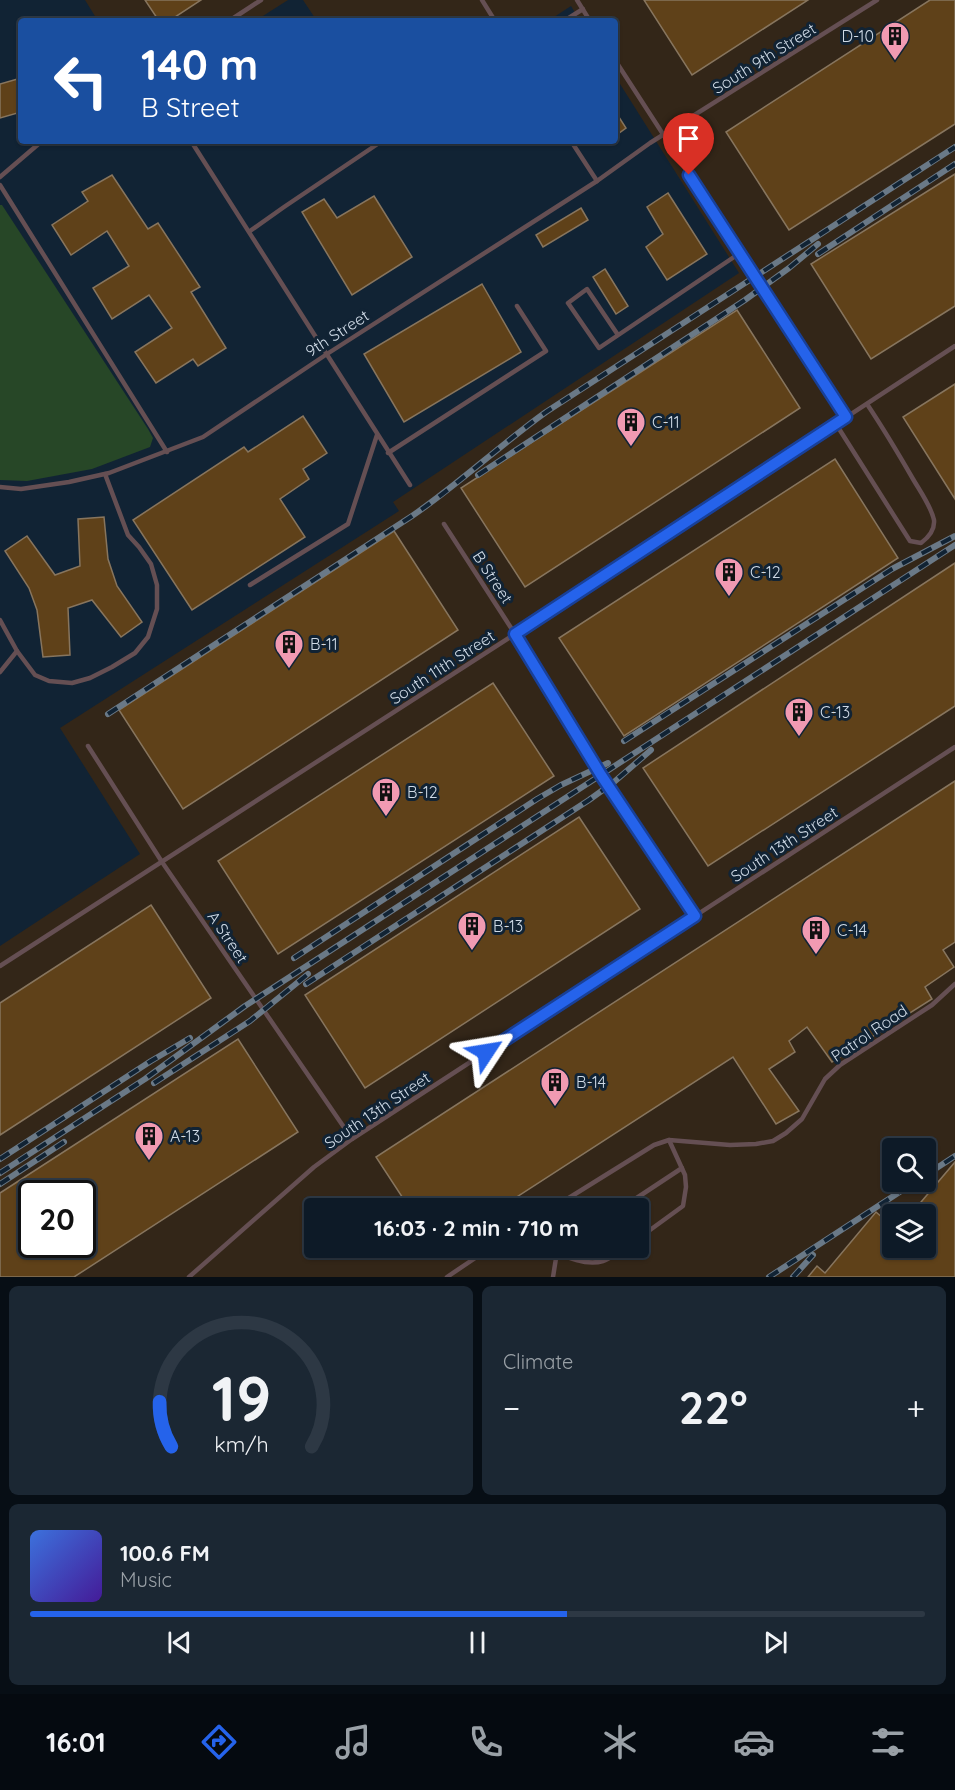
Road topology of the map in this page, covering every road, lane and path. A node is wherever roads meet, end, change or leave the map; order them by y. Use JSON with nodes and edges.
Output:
{"nodes":[{"id":1,"x":261,"y":0,"type":"edge"},
{"id":2,"x":482,"y":0,"type":"edge"},
{"id":3,"x":577,"y":0,"type":"edge"},
{"id":4,"x":877,"y":0,"type":"edge"},
{"id":5,"x":583,"y":9,"type":"junction"},
{"id":6,"x":234,"y":18,"type":"edge"},
{"id":7,"x":493,"y":18,"type":"edge"},
{"id":8,"x":569,"y":18,"type":"edge"},
{"id":9,"x":588,"y":18,"type":"edge"},
{"id":10,"x":618,"y":65,"type":"edge"},
{"id":11,"x":663,"y":136,"type":"junction"},
{"id":12,"x":38,"y":144,"type":"edge"},
{"id":13,"x":193,"y":144,"type":"edge"},
{"id":14,"x":378,"y":144,"type":"edge"},
{"id":15,"x":573,"y":144,"type":"edge"},
{"id":16,"x":0,"y":177,"type":"edge"},
{"id":17,"x":597,"y":181,"type":"junction"},
{"id":18,"x":0,"y":185,"type":"edge"},
{"id":19,"x":250,"y":231,"type":"junction"},
{"id":20,"x":740,"y":253,"type":"junction"},
{"id":21,"x":517,"y":306,"type":"dead end"},
{"id":22,"x":618,"y":335,"type":"junction"},
{"id":23,"x":955,"y":346,"type":"edge"},
{"id":24,"x":327,"y":354,"type":"junction"},
{"id":25,"x":867,"y":404,"type":"junction"},
{"id":26,"x":846,"y":417,"type":"junction"},
{"id":27,"x":836,"y":424,"type":"junction"},
{"id":28,"x":377,"y":435,"type":"junction"},
{"id":29,"x":167,"y":452,"type":"junction"},
{"id":30,"x":388,"y":453,"type":"junction"},
{"id":31,"x":105,"y":474,"type":"junction"},
{"id":32,"x":410,"y":485,"type":"dead end"},
{"id":33,"x":0,"y":487,"type":"edge"},
{"id":34,"x":444,"y":524,"type":"dead end"},
{"id":35,"x":250,"y":585,"type":"dead end"},
{"id":36,"x":0,"y":620,"type":"edge"},
{"id":37,"x":515,"y":634,"type":"junction"},
{"id":38,"x":17,"y":651,"type":"junction"},
{"id":39,"x":0,"y":672,"type":"edge"},
{"id":40,"x":88,"y":746,"type":"dead end"},
{"id":41,"x":955,"y":747,"type":"edge"},
{"id":42,"x":162,"y":862,"type":"junction"},
{"id":43,"x":695,"y":916,"type":"junction"},
{"id":44,"x":0,"y":966,"type":"edge"},
{"id":45,"x":955,"y":984,"type":"edge"},
{"id":46,"x":352,"y":1139,"type":"junction"},
{"id":47,"x":669,"y":1140,"type":"junction"},
{"id":48,"x":682,"y":1168,"type":"junction"},
{"id":49,"x":569,"y":1198,"type":"edge"},
{"id":50,"x":637,"y":1198,"type":"edge"},
{"id":51,"x":649,"y":1231,"type":"edge"},
{"id":52,"x":475,"y":1258,"type":"edge"},
{"id":53,"x":554,"y":1258,"type":"edge"},
{"id":54,"x":577,"y":1258,"type":"edge"},
{"id":55,"x":609,"y":1258,"type":"edge"},
{"id":56,"x":189,"y":1277,"type":"edge"},
{"id":57,"x":447,"y":1277,"type":"edge"},
{"id":58,"x":553,"y":1277,"type":"edge"}],
"edges":[{"from":1,"to":6,"type":"lane"},
{"from":2,"to":7,"type":"lane"},
{"from":3,"to":5,"type":"lane"},
{"from":4,"to":11,"type":"lane","name":"South 9th Street"},
{"from":5,"to":8,"type":"lane"},
{"from":5,"to":9,"type":"lane"},
{"from":10,"to":11,"type":"lane"},
{"from":11,"to":17,"type":"lane","name":"9th Street"},
{"from":11,"to":20,"type":"lane"},
{"from":12,"to":16,"type":"lane"},
{"from":13,"to":19,"type":"lane"},
{"from":14,"to":19,"type":"lane"},
{"from":15,"to":17,"type":"lane"},
{"from":17,"to":24,"type":"lane","name":"9th Street"},
{"from":18,"to":29,"type":"lane"},
{"from":19,"to":24,"type":"lane"},
{"from":20,"to":22,"type":"lane"},
{"from":20,"to":26,"type":"lane"},
{"from":21,"to":30,"type":"lane"},
{"from":22,"to":22,"type":"lane"},
{"from":23,"to":25,"type":"lane","name":"South 11th Street"},
{"from":24,"to":28,"type":"lane"},
{"from":24,"to":29,"type":"lane","name":"9th Street"},
{"from":25,"to":26,"type":"lane","name":"South 11th Street"},
{"from":25,"to":27,"type":"lane"},
{"from":26,"to":27,"type":"lane","name":"South 11th Street"},
{"from":27,"to":37,"type":"lane","name":"South 11th Street"},
{"from":28,"to":30,"type":"lane"},
{"from":28,"to":35,"type":"lane"},
{"from":29,"to":31,"type":"lane","name":"9th Street"},
{"from":30,"to":32,"type":"lane"},
{"from":31,"to":33,"type":"lane","name":"9th Street"},
{"from":31,"to":38,"type":"lane"},
{"from":34,"to":37,"type":"lane","name":"B Street"},
{"from":36,"to":38,"type":"lane"},
{"from":37,"to":42,"type":"lane","name":"South 11th Street"},
{"from":37,"to":43,"type":"lane","name":"B Street"},
{"from":38,"to":39,"type":"lane"},
{"from":40,"to":42,"type":"lane","name":"A Street"},
{"from":41,"to":43,"type":"lane","name":"South 13th Street"},
{"from":42,"to":44,"type":"lane","name":"South 11th Street"},
{"from":42,"to":46,"type":"lane","name":"A Street"},
{"from":43,"to":46,"type":"lane","name":"South 13th Street"},
{"from":45,"to":47,"type":"lane","name":"Patrol Road"},
{"from":46,"to":56,"type":"lane","name":"South 13th Street"},
{"from":47,"to":48,"type":"lane"},
{"from":47,"to":49,"type":"lane","name":"Patrol Road"},
{"from":48,"to":50,"type":"lane"},
{"from":48,"to":51,"type":"lane"},
{"from":52,"to":57,"type":"lane"},
{"from":53,"to":58,"type":"lane"},
{"from":54,"to":55,"type":"lane"}]}
